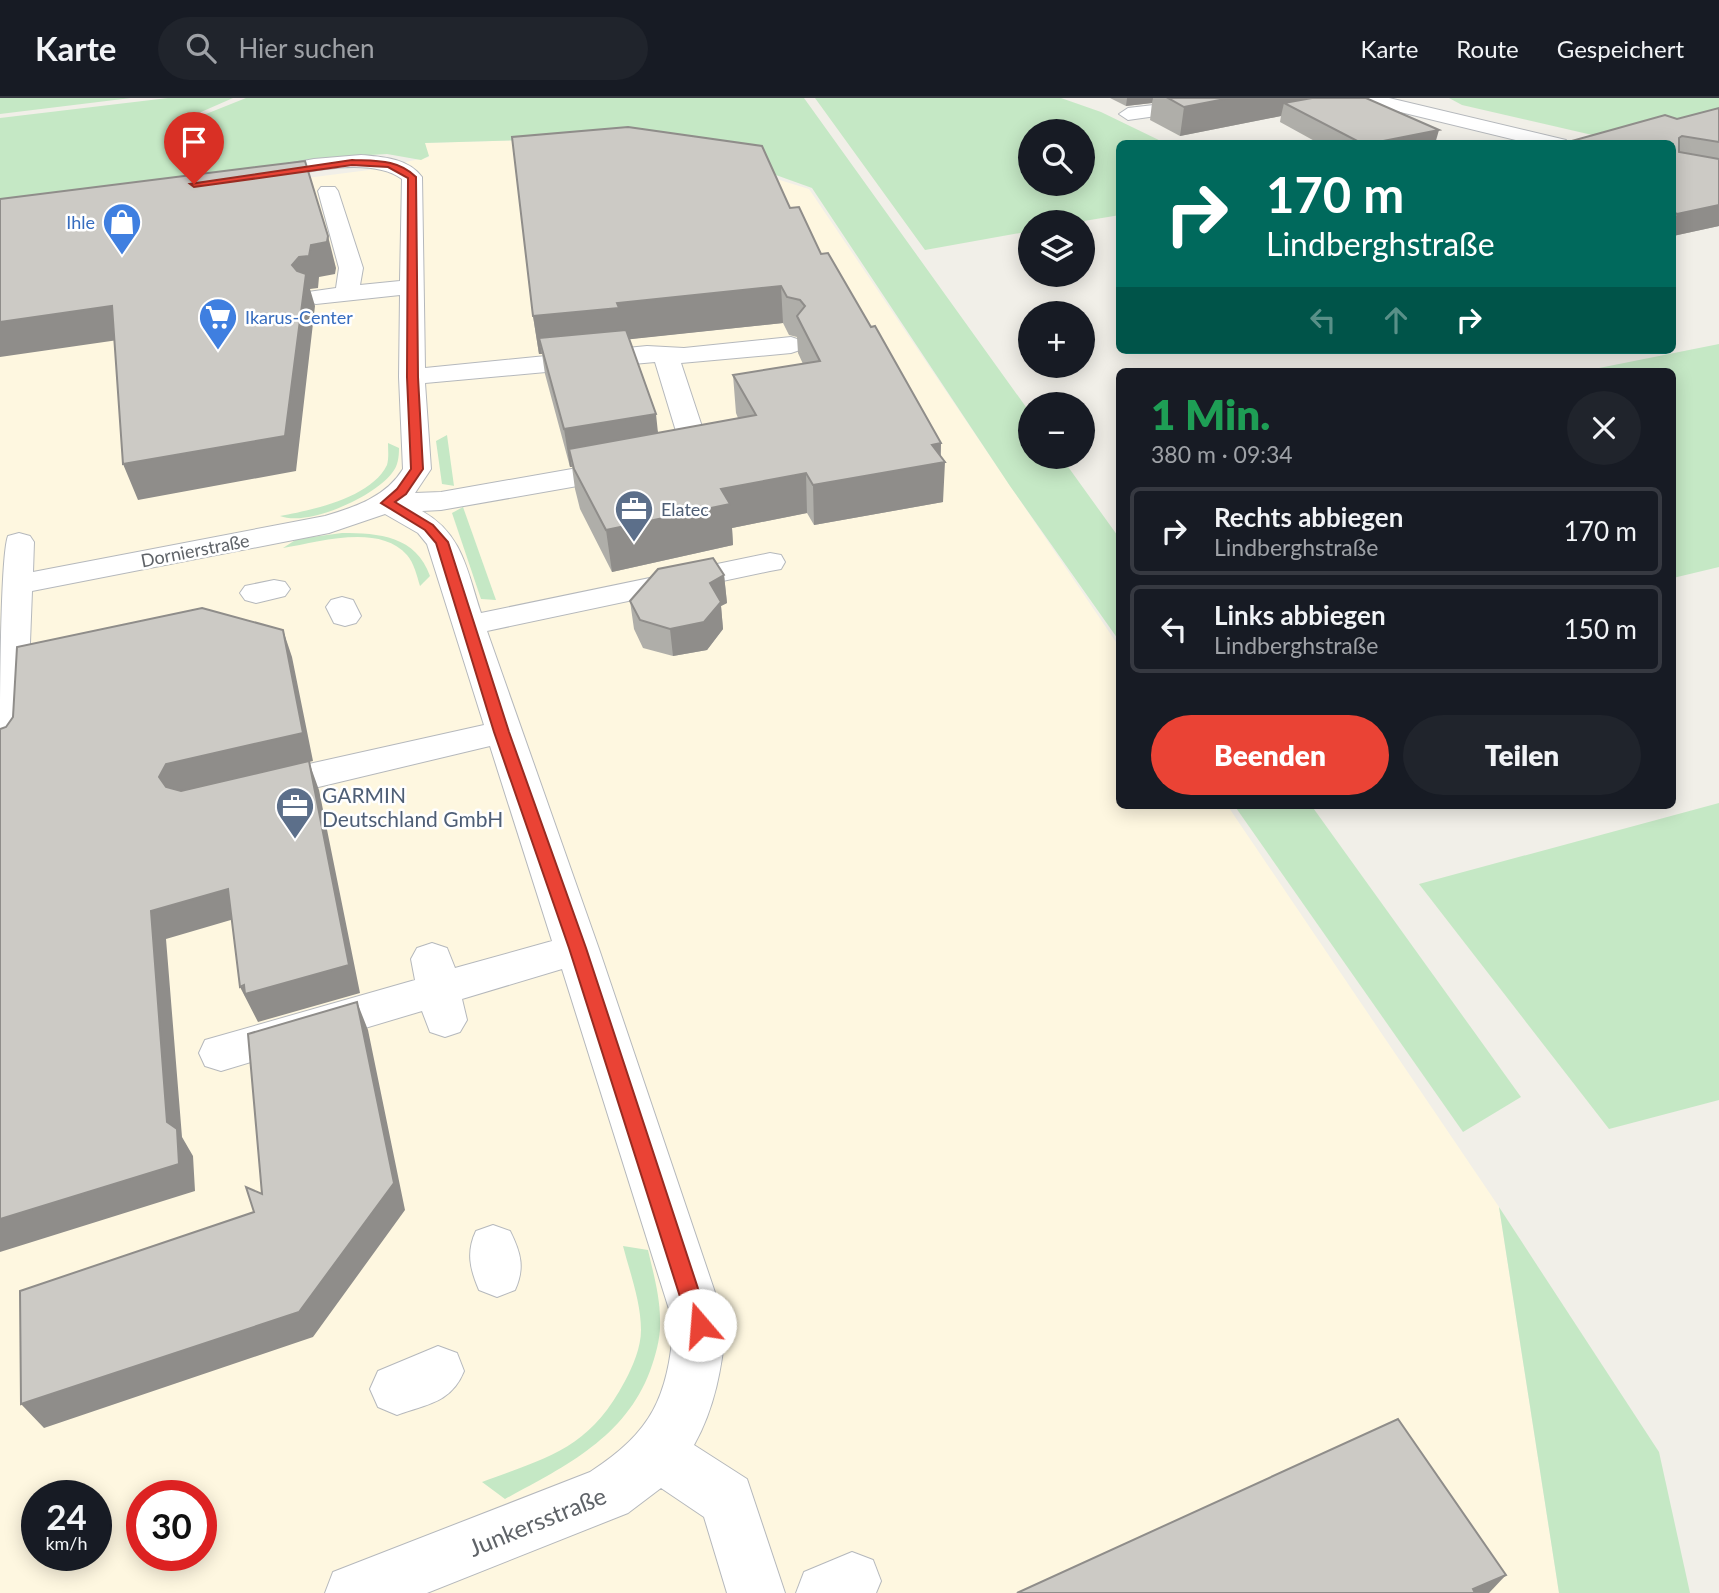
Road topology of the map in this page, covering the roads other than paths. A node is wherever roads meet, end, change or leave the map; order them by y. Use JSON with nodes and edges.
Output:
{"nodes":[{"id":1,"x":1248,"y":98,"type":"edge"},
{"id":2,"x":1366,"y":98,"type":"edge"},
{"id":3,"x":1128,"y":114,"type":"dead end"},
{"id":4,"x":1542,"y":140,"type":"edge"},
{"id":5,"x":232,"y":179,"type":"edge"},
{"id":6,"x":328,"y":191,"type":"dead end"},
{"id":7,"x":411,"y":287,"type":"junction"},
{"id":8,"x":347,"y":293,"type":"junction"},
{"id":9,"x":316,"y":297,"type":"dead end"},
{"id":10,"x":791,"y":345,"type":"dead end"},
{"id":11,"x":666,"y":355,"type":"junction"},
{"id":12,"x":412,"y":377,"type":"junction"},
{"id":13,"x":387,"y":503,"type":"junction"},
{"id":14,"x":19,"y":542,"type":"dead end"},
{"id":15,"x":770,"y":562,"type":"dead end"},
{"id":16,"x":8,"y":587,"type":"edge"},
{"id":17,"x":468,"y":625,"type":"junction"},
{"id":18,"x":20,"y":641,"type":"edge"},
{"id":19,"x":502,"y":732,"type":"junction"},
{"id":20,"x":8,"y":745,"type":"edge"},
{"id":21,"x":233,"y":794,"type":"edge"},
{"id":22,"x":578,"y":948,"type":"junction"},
{"id":23,"x":221,"y":1053,"type":"dead end"},
{"id":24,"x":657,"y":1453,"type":"junction"},
{"id":25,"x":354,"y":1593,"type":"edge"},
{"id":26,"x":756,"y":1593,"type":"edge"}],
"edges":[{"from":1,"to":3,"type":"street"},
{"from":2,"to":4,"type":"street"},
{"from":5,"to":7,"type":"street"},
{"from":6,"to":8,"type":"street"},
{"from":7,"to":8,"type":"street"},
{"from":7,"to":12,"type":"street"},
{"from":8,"to":9,"type":"street"},
{"from":10,"to":11,"type":"street"},
{"from":11,"to":12,"type":"street"},
{"from":11,"to":13,"type":"street"},
{"from":12,"to":13,"type":"street"},
{"from":13,"to":16,"type":"street","name":"Dornierstraße"},
{"from":13,"to":17,"type":"street","name":"Junkersstraße"},
{"from":14,"to":16,"type":"street"},
{"from":15,"to":17,"type":"street"},
{"from":16,"to":18,"type":"street"},
{"from":17,"to":19,"type":"street","name":"Junkersstraße"},
{"from":18,"to":20,"type":"street"},
{"from":19,"to":21,"type":"street"},
{"from":19,"to":22,"type":"street","name":"Junkersstraße"},
{"from":22,"to":23,"type":"street"},
{"from":22,"to":24,"type":"street","name":"Junkersstraße"},
{"from":24,"to":25,"type":"street","name":"Junkersstraße"},
{"from":24,"to":26,"type":"street"}]}
